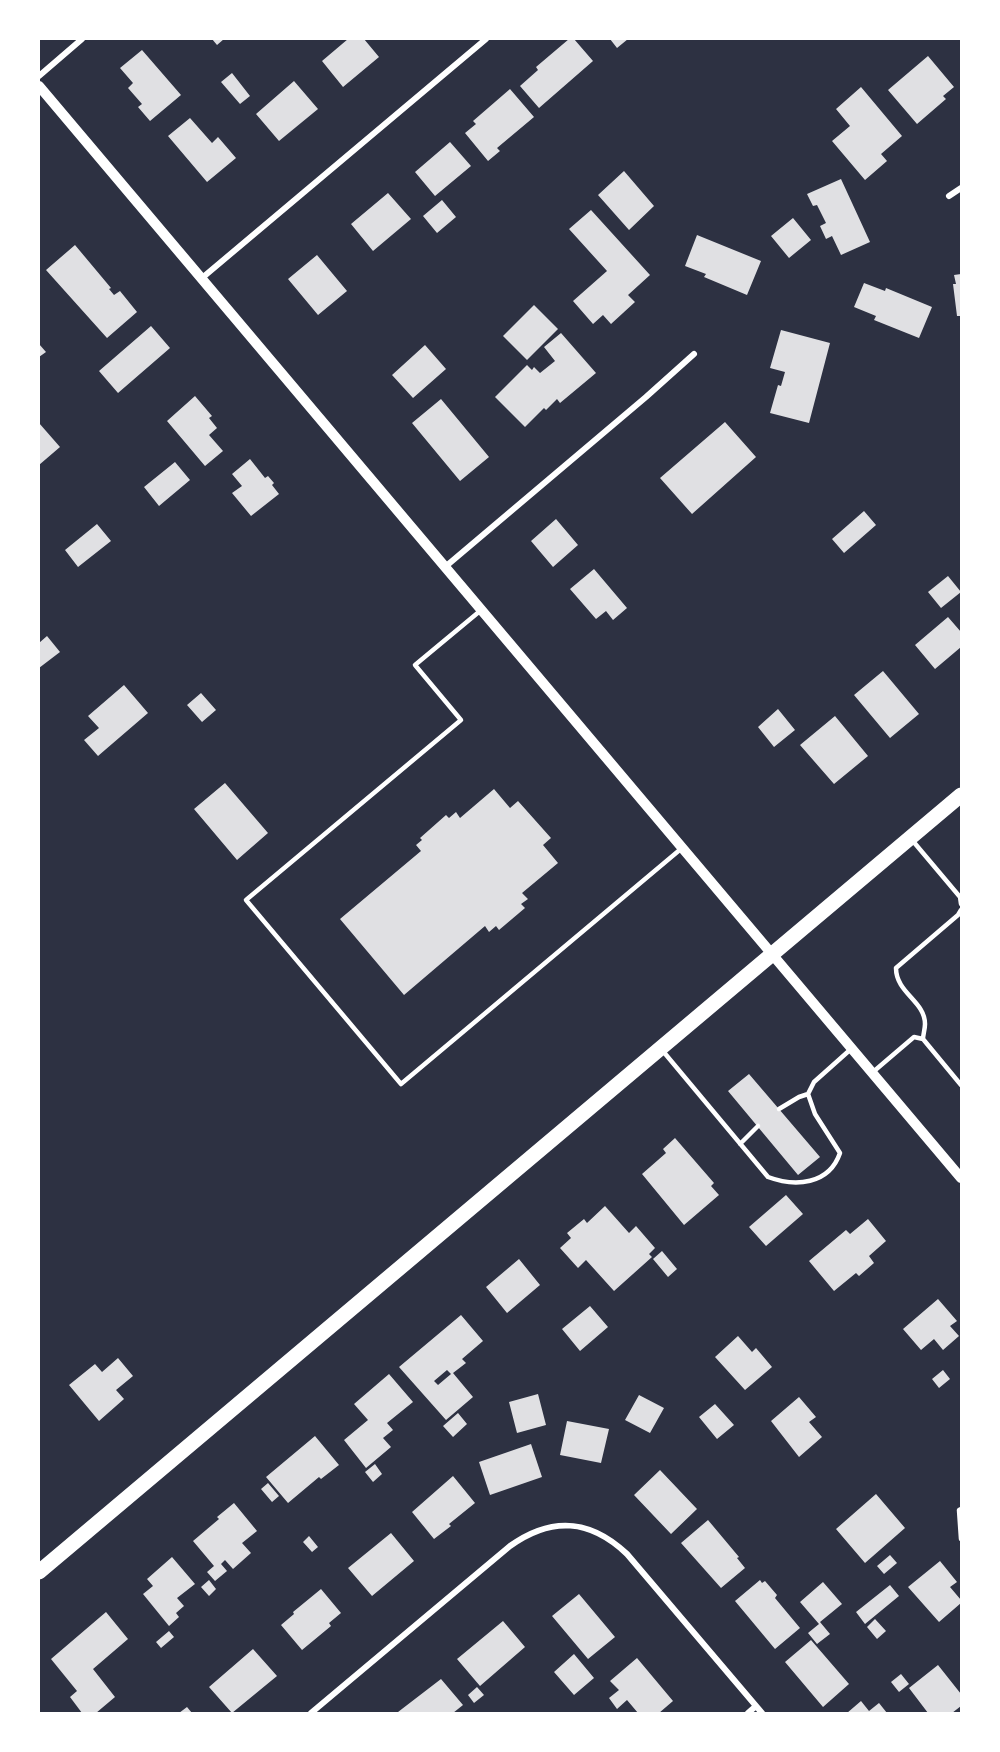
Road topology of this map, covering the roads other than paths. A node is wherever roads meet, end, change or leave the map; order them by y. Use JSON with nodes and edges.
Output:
{"nodes":[{"id":1,"x":82,"y":39,"type":"edge"},
{"id":2,"x":486,"y":39,"type":"edge"},
{"id":3,"x":39,"y":76,"type":"edge"},
{"id":4,"x":39,"y":86,"type":"edge"},
{"id":5,"x":961,"y":188,"type":"edge"},
{"id":6,"x":949,"y":196,"type":"dead end"},
{"id":7,"x":201,"y":278,"type":"junction"},
{"id":8,"x":694,"y":354,"type":"dead end"},
{"id":9,"x":445,"y":567,"type":"junction"},
{"id":10,"x":481,"y":609,"type":"junction"},
{"id":11,"x":961,"y":795,"type":"edge"},
{"id":12,"x":910,"y":838,"type":"junction"},
{"id":13,"x":682,"y":848,"type":"junction"},
{"id":14,"x":961,"y":904,"type":"edge"},
{"id":15,"x":961,"y":910,"type":"edge"},
{"id":16,"x":772,"y":954,"type":"junction"},
{"id":17,"x":923,"y":1039,"type":"junction"},
{"id":18,"x":661,"y":1048,"type":"junction"},
{"id":19,"x":852,"y":1048,"type":"junction"},
{"id":20,"x":873,"y":1072,"type":"junction"},
{"id":21,"x":961,"y":1085,"type":"edge"},
{"id":22,"x":808,"y":1094,"type":"junction"},
{"id":23,"x":779,"y":1108,"type":"dead end"},
{"id":24,"x":758,"y":1126,"type":"dead end"},
{"id":25,"x":740,"y":1144,"type":"junction"},
{"id":26,"x":961,"y":1178,"type":"edge"},
{"id":27,"x":961,"y":1509,"type":"edge"},
{"id":28,"x":961,"y":1539,"type":"edge"},
{"id":29,"x":39,"y":1572,"type":"edge"},
{"id":30,"x":756,"y":1706,"type":"junction"},
{"id":31,"x":311,"y":1713,"type":"edge"},
{"id":32,"x":748,"y":1713,"type":"edge"},
{"id":33,"x":762,"y":1713,"type":"edge"}],
"edges":[{"from":1,"to":3,"type":"street"},
{"from":2,"to":7,"type":"street"},
{"from":4,"to":7,"type":"street"},
{"from":5,"to":6,"type":"street"},
{"from":7,"to":9,"type":"street"},
{"from":8,"to":9,"type":"street"},
{"from":9,"to":10,"type":"street"},
{"from":10,"to":13,"type":"street"},
{"from":10,"to":13,"type":"lane"},
{"from":11,"to":12,"type":"main road"},
{"from":12,"to":14,"type":"lane"},
{"from":12,"to":16,"type":"main road"},
{"from":13,"to":16,"type":"street"},
{"from":15,"to":17,"type":"lane"},
{"from":16,"to":18,"type":"main road"},
{"from":16,"to":19,"type":"street"},
{"from":17,"to":20,"type":"lane"},
{"from":17,"to":21,"type":"lane"},
{"from":18,"to":25,"type":"lane"},
{"from":18,"to":29,"type":"main road"},
{"from":19,"to":20,"type":"street"},
{"from":19,"to":22,"type":"lane"},
{"from":20,"to":26,"type":"street"},
{"from":22,"to":23,"type":"lane"},
{"from":22,"to":25,"type":"lane"},
{"from":24,"to":25,"type":"lane"},
{"from":27,"to":28,"type":"lane"},
{"from":30,"to":31,"type":"street"},
{"from":30,"to":32,"type":"street"},
{"from":30,"to":33,"type":"street"}]}
